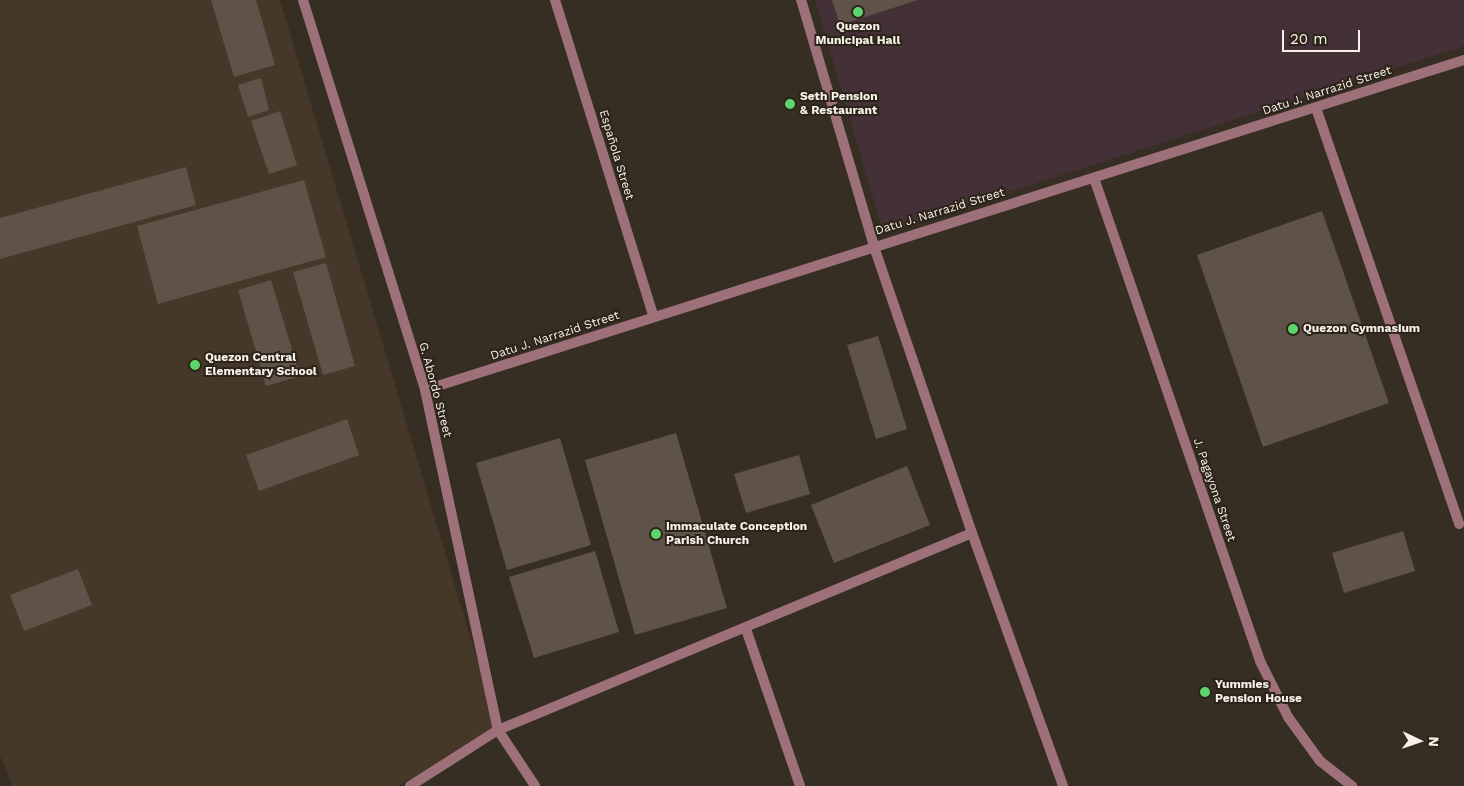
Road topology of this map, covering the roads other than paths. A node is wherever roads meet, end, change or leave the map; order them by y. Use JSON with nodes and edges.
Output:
{"nodes":[{"id":1,"x":303,"y":0,"type":"edge"},
{"id":2,"x":554,"y":0,"type":"edge"},
{"id":3,"x":801,"y":0,"type":"edge"},
{"id":4,"x":1464,"y":60,"type":"edge"},
{"id":5,"x":1316,"y":108,"type":"junction"},
{"id":6,"x":1094,"y":178,"type":"junction"},
{"id":7,"x":874,"y":246,"type":"junction"},
{"id":8,"x":654,"y":317,"type":"junction"},
{"id":9,"x":425,"y":390,"type":"junction"},
{"id":10,"x":1459,"y":524,"type":"dead end"},
{"id":11,"x":972,"y":533,"type":"junction"},
{"id":12,"x":746,"y":629,"type":"junction"},
{"id":13,"x":498,"y":730,"type":"junction"},
{"id":14,"x":410,"y":786,"type":"edge"},
{"id":15,"x":535,"y":786,"type":"edge"},
{"id":16,"x":800,"y":786,"type":"edge"},
{"id":17,"x":1063,"y":786,"type":"edge"},
{"id":18,"x":1352,"y":786,"type":"edge"}],
"edges":[{"from":1,"to":9,"type":"street","name":"G. Abordo Street"},
{"from":2,"to":8,"type":"street","name":"Española Street"},
{"from":3,"to":7,"type":"street"},
{"from":4,"to":5,"type":"street","name":"Datu J. Narrazid Street"},
{"from":5,"to":6,"type":"street","name":"Datu J. Narrazid Street"},
{"from":5,"to":10,"type":"street"},
{"from":6,"to":7,"type":"street","name":"Datu J. Narrazid Street"},
{"from":6,"to":18,"type":"street","name":"J. Pagayona Street"},
{"from":7,"to":8,"type":"street","name":"Datu J. Narrazid Street"},
{"from":7,"to":11,"type":"street"},
{"from":8,"to":9,"type":"street","name":"Datu J. Narrazid Street"},
{"from":9,"to":13,"type":"street","name":"G. Abordo Street"},
{"from":11,"to":12,"type":"street"},
{"from":11,"to":17,"type":"street"},
{"from":12,"to":13,"type":"street"},
{"from":12,"to":16,"type":"street"},
{"from":13,"to":14,"type":"street"},
{"from":13,"to":15,"type":"street","name":"G. Abordo Street"}]}
